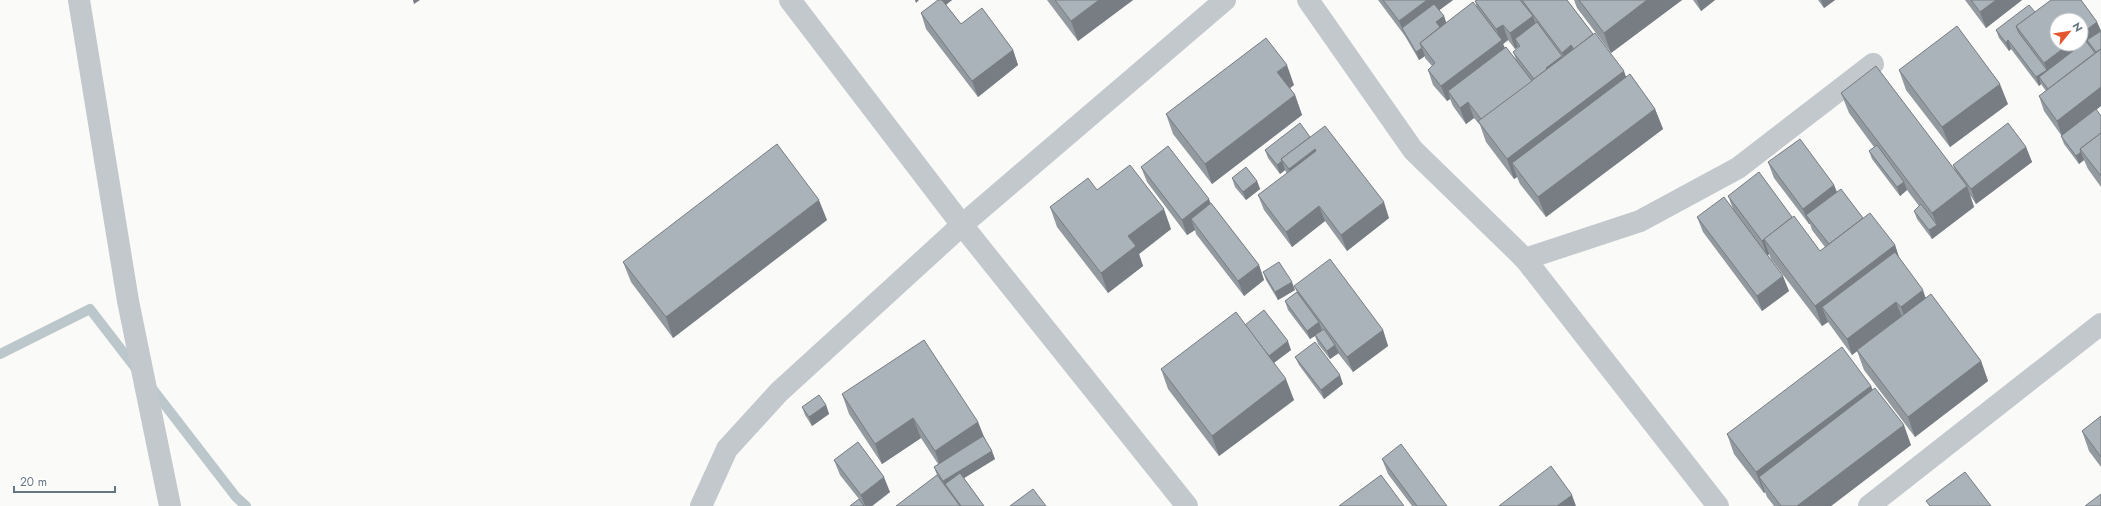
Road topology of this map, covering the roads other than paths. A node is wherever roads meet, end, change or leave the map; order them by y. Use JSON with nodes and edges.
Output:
{"nodes":[{"id":1,"x":79,"y":0,"type":"edge"},
{"id":2,"x":790,"y":0,"type":"edge"},
{"id":3,"x":1225,"y":0,"type":"edge"},
{"id":4,"x":1308,"y":0,"type":"edge"},
{"id":5,"x":1873,"y":64,"type":"dead end"},
{"id":6,"x":962,"y":225,"type":"junction"},
{"id":7,"x":1525,"y":259,"type":"junction"},
{"id":8,"x":2101,"y":324,"type":"edge"},
{"id":9,"x":170,"y":506,"type":"edge"},
{"id":10,"x":701,"y":506,"type":"edge"},
{"id":11,"x":1187,"y":506,"type":"edge"},
{"id":12,"x":1718,"y":506,"type":"edge"},
{"id":13,"x":1869,"y":506,"type":"edge"}],
"edges":[{"from":1,"to":9,"type":"street"},
{"from":2,"to":6,"type":"street"},
{"from":3,"to":6,"type":"street"},
{"from":4,"to":7,"type":"street"},
{"from":5,"to":7,"type":"street"},
{"from":6,"to":10,"type":"street"},
{"from":6,"to":11,"type":"street"},
{"from":7,"to":12,"type":"street"},
{"from":8,"to":13,"type":"street"}]}
